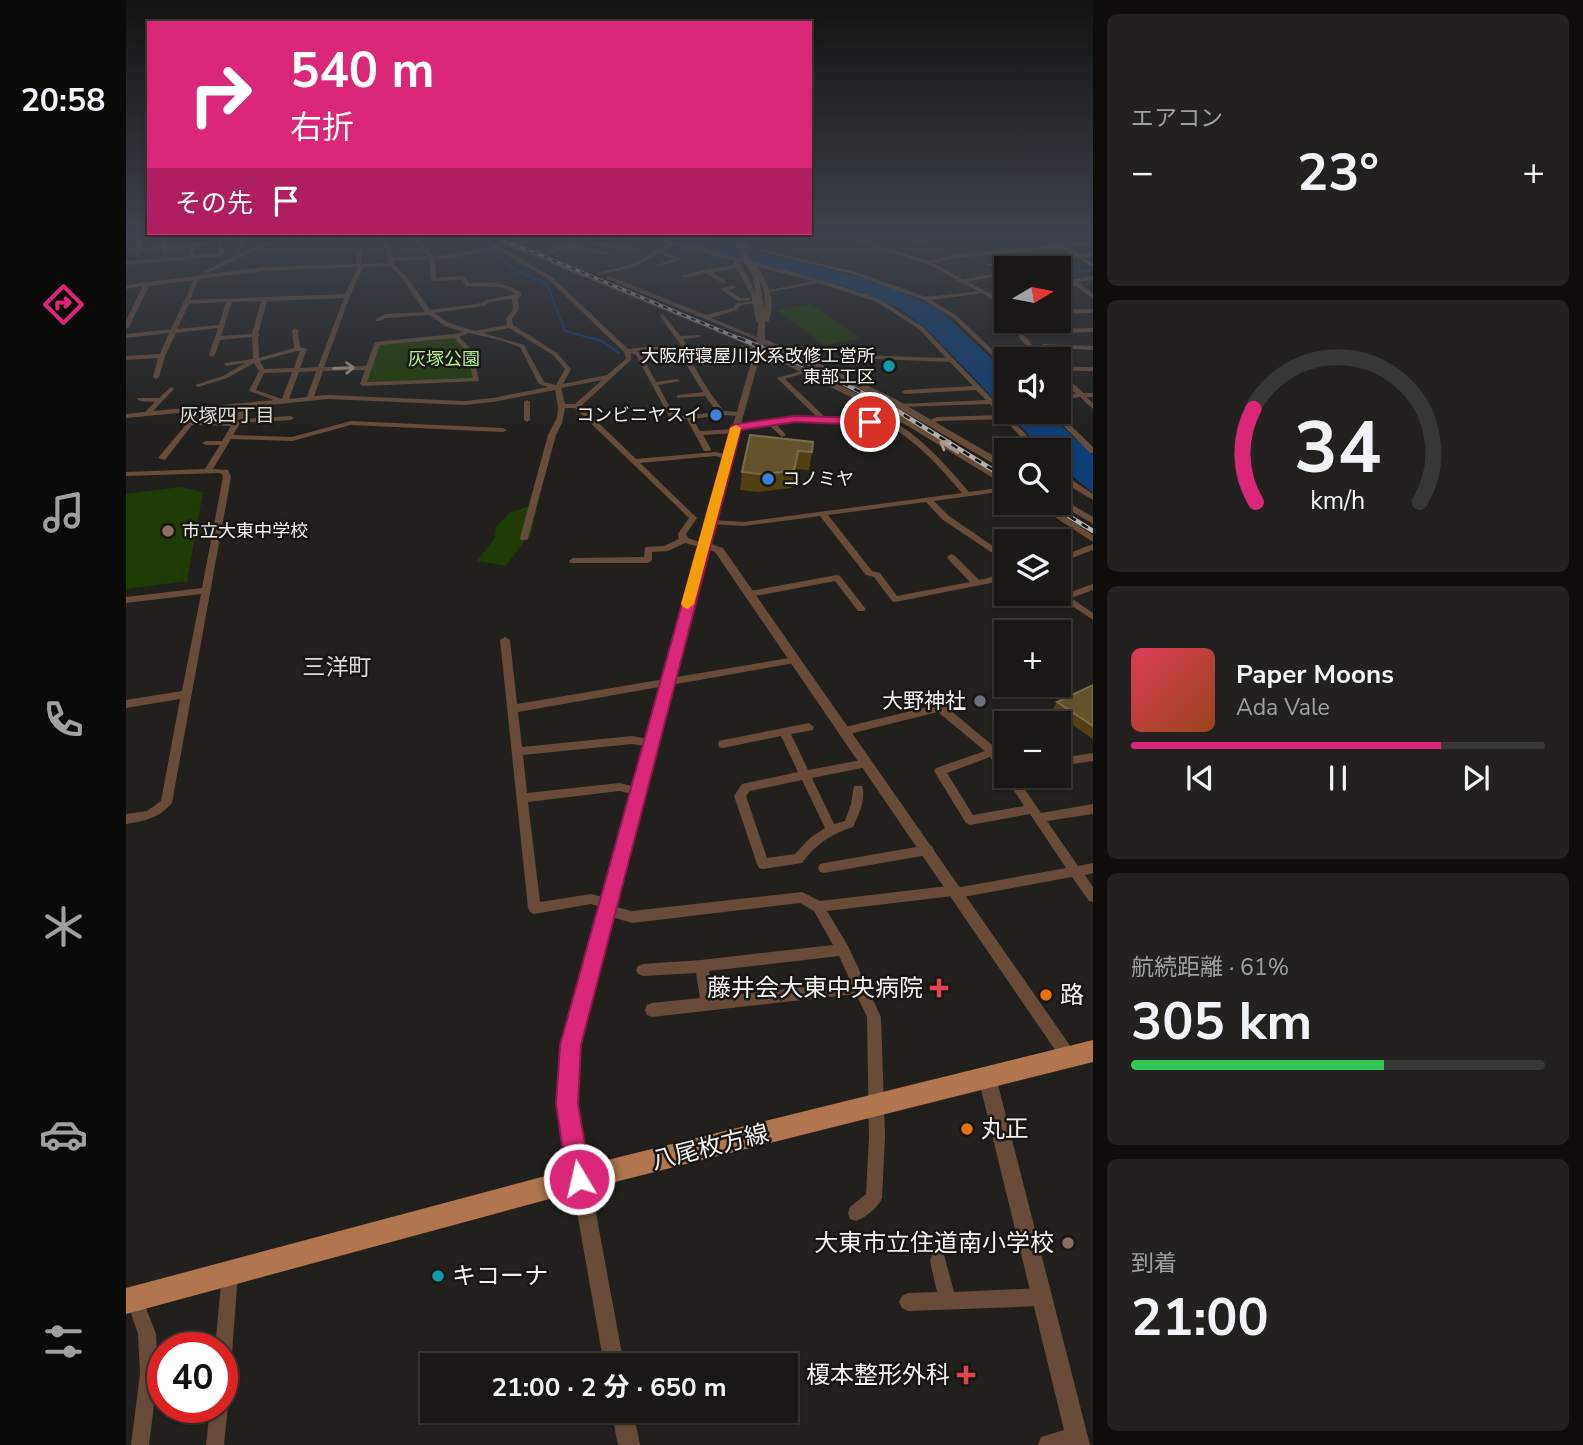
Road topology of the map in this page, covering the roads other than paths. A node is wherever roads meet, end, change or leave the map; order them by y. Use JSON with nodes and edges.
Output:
{"nodes":[{"id":1,"x":140,"y":300,"type":"edge"},
{"id":2,"x":221,"y":300,"type":"edge"},
{"id":3,"x":230,"y":300,"type":"edge"},
{"id":4,"x":264,"y":300,"type":"edge"},
{"id":5,"x":345,"y":300,"type":"edge"},
{"id":6,"x":419,"y":300,"type":"edge"},
{"id":7,"x":491,"y":300,"type":"edge"},
{"id":8,"x":515,"y":300,"type":"edge"},
{"id":9,"x":574,"y":300,"type":"edge"},
{"id":10,"x":656,"y":300,"type":"edge"},
{"id":11,"x":665,"y":300,"type":"edge"},
{"id":12,"x":742,"y":300,"type":"edge"},
{"id":13,"x":768,"y":300,"type":"edge"},
{"id":14,"x":875,"y":300,"type":"edge"},
{"id":15,"x":928,"y":300,"type":"edge"},
{"id":16,"x":188,"y":302,"type":"joint"},
{"id":17,"x":757,"y":303,"type":"junction"},
{"id":18,"x":1093,"y":311,"type":"edge"},
{"id":19,"x":1071,"y":312,"type":"edge"},
{"id":20,"x":430,"y":313,"type":"junction"},
{"id":21,"x":663,"y":316,"type":"dead end"},
{"id":22,"x":707,"y":317,"type":"junction"},
{"id":23,"x":378,"y":320,"type":"dead end"},
{"id":24,"x":222,"y":326,"type":"junction"},
{"id":25,"x":510,"y":326,"type":"junction"},
{"id":26,"x":126,"y":327,"type":"edge"},
{"id":27,"x":295,"y":330,"type":"dead end"},
{"id":28,"x":673,"y":330,"type":"junction"},
{"id":29,"x":1071,"y":330,"type":"edge"},
{"id":30,"x":1093,"y":330,"type":"edge"},
{"id":31,"x":175,"y":331,"type":"junction"},
{"id":32,"x":660,"y":331,"type":"dead end"},
{"id":33,"x":473,"y":332,"type":"junction"},
{"id":34,"x":1020,"y":333,"type":"edge"},
{"id":35,"x":1069,"y":333,"type":"edge"},
{"id":36,"x":257,"y":335,"type":"junction"},
{"id":37,"x":455,"y":335,"type":"junction"},
{"id":38,"x":126,"y":336,"type":"edge"},
{"id":39,"x":698,"y":336,"type":"dead end"},
{"id":40,"x":217,"y":338,"type":"junction"},
{"id":41,"x":679,"y":338,"type":"junction"},
{"id":42,"x":758,"y":340,"type":"junction"},
{"id":43,"x":1043,"y":346,"type":"dead end"},
{"id":44,"x":1072,"y":346,"type":"junction"},
{"id":45,"x":854,"y":347,"type":"dead end"},
{"id":46,"x":1031,"y":347,"type":"edge"},
{"id":47,"x":1093,"y":348,"type":"edge"},
{"id":48,"x":298,"y":349,"type":"junction"},
{"id":49,"x":628,"y":350,"type":"junction"},
{"id":50,"x":685,"y":350,"type":"junction"},
{"id":51,"x":994,"y":354,"type":"edge"},
{"id":52,"x":212,"y":355,"type":"dead end"},
{"id":53,"x":162,"y":356,"type":"junction"},
{"id":54,"x":865,"y":357,"type":"junction"},
{"id":55,"x":126,"y":358,"type":"edge"},
{"id":56,"x":856,"y":358,"type":"dead end"},
{"id":57,"x":951,"y":360,"type":"junction"},
{"id":58,"x":254,"y":361,"type":"junction"},
{"id":59,"x":227,"y":364,"type":"dead end"},
{"id":60,"x":368,"y":368,"type":"junction"},
{"id":61,"x":320,"y":369,"type":"junction"},
{"id":62,"x":1071,"y":369,"type":"edge"},
{"id":63,"x":1093,"y":369,"type":"edge"},
{"id":64,"x":298,"y":370,"type":"junction"},
{"id":65,"x":262,"y":371,"type":"junction"},
{"id":66,"x":807,"y":371,"type":"junction"},
{"id":67,"x":156,"y":377,"type":"dead end"},
{"id":68,"x":608,"y":377,"type":"junction"},
{"id":69,"x":698,"y":379,"type":"junction"},
{"id":70,"x":654,"y":384,"type":"junction"},
{"id":71,"x":198,"y":385,"type":"dead end"},
{"id":72,"x":1071,"y":385,"type":"edge"},
{"id":73,"x":558,"y":388,"type":"junction"},
{"id":74,"x":976,"y":388,"type":"junction"},
{"id":75,"x":170,"y":389,"type":"dead end"},
{"id":76,"x":905,"y":391,"type":"dead end"},
{"id":77,"x":530,"y":393,"type":"junction"},
{"id":78,"x":707,"y":394,"type":"junction"},
{"id":79,"x":1093,"y":394,"type":"edge"},
{"id":80,"x":1082,"y":395,"type":"junction"},
{"id":81,"x":515,"y":396,"type":"junction"},
{"id":82,"x":1071,"y":396,"type":"edge"},
{"id":83,"x":311,"y":397,"type":"junction"},
{"id":84,"x":679,"y":397,"type":"dead end"},
{"id":85,"x":140,"y":399,"type":"dead end"},
{"id":86,"x":161,"y":400,"type":"junction"},
{"id":87,"x":285,"y":400,"type":"junction"},
{"id":88,"x":527,"y":402,"type":"junction"},
{"id":89,"x":990,"y":402,"type":"junction"},
{"id":90,"x":245,"y":405,"type":"junction"},
{"id":91,"x":900,"y":405,"type":"junction"},
{"id":92,"x":564,"y":406,"type":"junction"},
{"id":93,"x":577,"y":406,"type":"junction"},
{"id":94,"x":994,"y":406,"type":"edge"},
{"id":95,"x":1093,"y":407,"type":"edge"},
{"id":96,"x":722,"y":412,"type":"junction"},
{"id":97,"x":146,"y":415,"type":"junction"},
{"id":98,"x":126,"y":416,"type":"edge"},
{"id":99,"x":689,"y":417,"type":"junction"},
{"id":100,"x":994,"y":417,"type":"edge"},
{"id":101,"x":291,"y":418,"type":"dead end"},
{"id":102,"x":527,"y":419,"type":"dead end"},
{"id":103,"x":824,"y":419,"type":"junction"},
{"id":104,"x":930,"y":422,"type":"junction"},
{"id":105,"x":237,"y":423,"type":"junction"},
{"id":106,"x":771,"y":423,"type":"junction"},
{"id":107,"x":736,"y":424,"type":"junction"},
{"id":108,"x":1011,"y":424,"type":"edge"},
{"id":109,"x":1066,"y":424,"type":"edge"},
{"id":110,"x":503,"y":430,"type":"dead end"},
{"id":111,"x":698,"y":433,"type":"junction"},
{"id":112,"x":782,"y":435,"type":"dead end"},
{"id":113,"x":1025,"y":438,"type":"edge"},
{"id":114,"x":227,"y":440,"type":"junction"},
{"id":115,"x":206,"y":443,"type":"dead end"},
{"id":116,"x":707,"y":449,"type":"dead end"},
{"id":117,"x":1093,"y":450,"type":"edge"},
{"id":118,"x":728,"y":457,"type":"junction"},
{"id":119,"x":162,"y":458,"type":"dead end"},
{"id":120,"x":994,"y":460,"type":"edge"},
{"id":121,"x":635,"y":461,"type":"junction"},
{"id":122,"x":207,"y":472,"type":"junction"},
{"id":123,"x":126,"y":474,"type":"edge"},
{"id":124,"x":994,"y":476,"type":"edge"},
{"id":125,"x":1071,"y":483,"type":"edge"},
{"id":126,"x":994,"y":491,"type":"edge"},
{"id":127,"x":967,"y":494,"type":"junction"},
{"id":128,"x":1093,"y":498,"type":"edge"},
{"id":129,"x":927,"y":499,"type":"junction"},
{"id":130,"x":1071,"y":507,"type":"edge"},
{"id":131,"x":822,"y":513,"type":"junction"},
{"id":132,"x":1055,"y":515,"type":"edge"},
{"id":133,"x":1093,"y":521,"type":"edge"},
{"id":134,"x":711,"y":522,"type":"junction"},
{"id":135,"x":524,"y":538,"type":"dead end"},
{"id":136,"x":1093,"y":539,"type":"edge"},
{"id":137,"x":684,"y":540,"type":"junction"},
{"id":138,"x":703,"y":545,"type":"junction"},
{"id":139,"x":1093,"y":547,"type":"edge"},
{"id":140,"x":994,"y":551,"type":"edge"},
{"id":141,"x":1071,"y":555,"type":"edge"},
{"id":142,"x":951,"y":557,"type":"dead end"},
{"id":143,"x":573,"y":561,"type":"dead end"},
{"id":144,"x":994,"y":579,"type":"edge"},
{"id":145,"x":977,"y":583,"type":"junction"},
{"id":146,"x":1093,"y":587,"type":"edge"},
{"id":147,"x":207,"y":590,"type":"junction"},
{"id":148,"x":1071,"y":593,"type":"edge"},
{"id":149,"x":750,"y":594,"type":"junction"},
{"id":150,"x":126,"y":600,"type":"edge"},
{"id":151,"x":1071,"y":603,"type":"edge"},
{"id":152,"x":861,"y":609,"type":"dead end"},
{"id":153,"x":1093,"y":617,"type":"edge"},
{"id":154,"x":505,"y":640,"type":"dead end"},
{"id":155,"x":795,"y":660,"type":"junction"},
{"id":156,"x":668,"y":680,"type":"junction"},
{"id":157,"x":187,"y":694,"type":"junction"},
{"id":158,"x":126,"y":704,"type":"edge"},
{"id":159,"x":512,"y":709,"type":"junction"},
{"id":160,"x":809,"y":727,"type":"dead end"},
{"id":161,"x":845,"y":731,"type":"junction"},
{"id":162,"x":785,"y":733,"type":"junction"},
{"id":163,"x":651,"y":743,"type":"junction"},
{"id":164,"x":723,"y":744,"type":"dead end"},
{"id":165,"x":517,"y":752,"type":"junction"},
{"id":166,"x":993,"y":752,"type":"joint"},
{"id":167,"x":1093,"y":757,"type":"edge"},
{"id":168,"x":1071,"y":760,"type":"edge"},
{"id":169,"x":867,"y":763,"type":"junction"},
{"id":170,"x":806,"y":777,"type":"junction"},
{"id":171,"x":1018,"y":788,"type":"edge"},
{"id":172,"x":858,"y":789,"type":"dead end"},
{"id":173,"x":638,"y":791,"type":"junction"},
{"id":174,"x":522,"y":798,"type":"junction"},
{"id":175,"x":1093,"y":808,"type":"edge"},
{"id":176,"x":1036,"y":814,"type":"junction"},
{"id":177,"x":126,"y":819,"type":"edge"},
{"id":178,"x":831,"y":829,"type":"junction"},
{"id":179,"x":928,"y":850,"type":"junction"},
{"id":180,"x":824,"y":868,"type":"dead end"},
{"id":181,"x":1093,"y":868,"type":"edge"},
{"id":182,"x":1076,"y":871,"type":"junction"},
{"id":183,"x":957,"y":892,"type":"junction"},
{"id":184,"x":1093,"y":897,"type":"edge"},
{"id":185,"x":606,"y":906,"type":"junction"},
{"id":186,"x":818,"y":906,"type":"junction"},
{"id":187,"x":843,"y":950,"type":"junction"},
{"id":188,"x":701,"y":966,"type":"junction"},
{"id":189,"x":643,"y":970,"type":"dead end"},
{"id":190,"x":860,"y":986,"type":"junction"},
{"id":191,"x":708,"y":1002,"type":"junction"},
{"id":192,"x":652,"y":1010,"type":"dead end"},
{"id":193,"x":1093,"y":1051,"type":"edge"},
{"id":194,"x":1070,"y":1058,"type":"junction"},
{"id":195,"x":987,"y":1077,"type":"junction"},
{"id":196,"x":875,"y":1105,"type":"junction"},
{"id":197,"x":579,"y":1179,"type":"junction"},
{"id":198,"x":856,"y":1213,"type":"dead end"},
{"id":199,"x":938,"y":1261,"type":"dead end"},
{"id":200,"x":230,"y":1273,"type":"junction"},
{"id":201,"x":1042,"y":1297,"type":"junction"},
{"id":202,"x":130,"y":1300,"type":"edge"},
{"id":203,"x":947,"y":1300,"type":"junction"},
{"id":204,"x":908,"y":1302,"type":"dead end"},
{"id":205,"x":225,"y":1332,"type":"edge"},
{"id":206,"x":612,"y":1353,"type":"edge"},
{"id":207,"x":217,"y":1423,"type":"edge"},
{"id":208,"x":625,"y":1423,"type":"edge"},
{"id":209,"x":1078,"y":1441,"type":"edge"},
{"id":210,"x":140,"y":1445,"type":"edge"},
{"id":211,"x":215,"y":1445,"type":"edge"},
{"id":212,"x":629,"y":1445,"type":"edge"},
{"id":213,"x":1049,"y":1445,"type":"edge"}],
"edges":[{"from":1,"to":26,"type":"street"},
{"from":2,"to":16,"type":"street"},
{"from":3,"to":24,"type":"street"},
{"from":4,"to":36,"type":"street"},
{"from":5,"to":61,"type":"street"},
{"from":6,"to":20,"type":"street"},
{"from":7,"to":20,"type":"street"},
{"from":8,"to":25,"type":"street"},
{"from":9,"to":49,"type":"street"},
{"from":10,"to":42,"type":"street"},
{"from":11,"to":22,"type":"street"},
{"from":12,"to":17,"type":"street"},
{"from":13,"to":42,"type":"street"},
{"from":14,"to":57,"type":"street"},
{"from":15,"to":51,"type":"street"},
{"from":16,"to":31,"type":"street"},
{"from":17,"to":22,"type":"street"},
{"from":17,"to":42,"type":"street"},
{"from":18,"to":19,"type":"street"},
{"from":20,"to":23,"type":"street"},
{"from":20,"to":33,"type":"street"},
{"from":21,"to":28,"type":"street"},
{"from":22,"to":42,"type":"street"},
{"from":24,"to":31,"type":"street"},
{"from":24,"to":40,"type":"street"},
{"from":25,"to":33,"type":"street"},
{"from":25,"to":73,"type":"street"},
{"from":27,"to":48,"type":"street"},
{"from":28,"to":32,"type":"street"},
{"from":28,"to":41,"type":"street"},
{"from":29,"to":30,"type":"street"},
{"from":31,"to":38,"type":"street"},
{"from":31,"to":53,"type":"street"},
{"from":33,"to":37,"type":"street"},
{"from":33,"to":73,"type":"street"},
{"from":34,"to":46,"type":"street"},
{"from":35,"to":44,"type":"street"},
{"from":36,"to":40,"type":"street"},
{"from":36,"to":58,"type":"street"},
{"from":37,"to":60,"type":"street"},
{"from":37,"to":60,"type":"street"},
{"from":39,"to":41,"type":"street"},
{"from":40,"to":52,"type":"street"},
{"from":41,"to":50,"type":"street"},
{"from":42,"to":50,"type":"street"},
{"from":42,"to":66,"type":"street"},
{"from":42,"to":91,"type":"street"},
{"from":42,"to":107,"type":"street"},
{"from":43,"to":44,"type":"street"},
{"from":44,"to":47,"type":"street"},
{"from":45,"to":54,"type":"street"},
{"from":48,"to":58,"type":"street"},
{"from":48,"to":64,"type":"street"},
{"from":49,"to":50,"type":"street"},
{"from":49,"to":68,"type":"street"},
{"from":49,"to":70,"type":"street"},
{"from":50,"to":69,"type":"street"},
{"from":53,"to":55,"type":"street"},
{"from":53,"to":67,"type":"street"},
{"from":54,"to":56,"type":"street"},
{"from":54,"to":57,"type":"street"},
{"from":57,"to":74,"type":"street"},
{"from":58,"to":59,"type":"street"},
{"from":58,"to":65,"type":"street"},
{"from":58,"to":71,"type":"street"},
{"from":61,"to":60,"type":"street","one_way":true},
{"from":61,"to":64,"type":"street"},
{"from":61,"to":83,"type":"street"},
{"from":62,"to":63,"type":"street"},
{"from":64,"to":65,"type":"street"},
{"from":64,"to":87,"type":"street"},
{"from":65,"to":87,"type":"street"},
{"from":66,"to":103,"type":"street"},
{"from":124,"to":66,"type":"street","one_way":true},
{"from":68,"to":73,"type":"street"},
{"from":68,"to":93,"type":"street"},
{"from":69,"to":70,"type":"street"},
{"from":69,"to":78,"type":"street"},
{"from":70,"to":99,"type":"street"},
{"from":72,"to":80,"type":"street"},
{"from":73,"to":77,"type":"street"},
{"from":73,"to":92,"type":"street"},
{"from":74,"to":76,"type":"street"},
{"from":74,"to":89,"type":"street"},
{"from":75,"to":86,"type":"street"},
{"from":77,"to":81,"type":"street"},
{"from":77,"to":88,"type":"street"},
{"from":78,"to":84,"type":"street"},
{"from":78,"to":96,"type":"street"},
{"from":79,"to":80,"type":"street"},
{"from":80,"to":82,"type":"street"},
{"from":80,"to":95,"type":"street"},
{"from":81,"to":83,"type":"street"},
{"from":81,"to":88,"type":"street"},
{"from":83,"to":87,"type":"street"},
{"from":85,"to":86,"type":"street"},
{"from":86,"to":97,"type":"street"},
{"from":87,"to":90,"type":"street"},
{"from":88,"to":102,"type":"street"},
{"from":89,"to":91,"type":"street"},
{"from":89,"to":94,"type":"street"},
{"from":90,"to":97,"type":"street"},
{"from":90,"to":105,"type":"street"},
{"from":91,"to":104,"type":"street"},
{"from":92,"to":93,"type":"street"},
{"from":92,"to":135,"type":"street"},
{"from":93,"to":121,"type":"street"},
{"from":96,"to":99,"type":"street"},
{"from":96,"to":107,"type":"street"},
{"from":97,"to":98,"type":"street"},
{"from":99,"to":111,"type":"street"},
{"from":100,"to":104,"type":"street"},
{"from":101,"to":105,"type":"street"},
{"from":103,"to":106,"type":"street"},
{"from":103,"to":127,"type":"street"},
{"from":104,"to":120,"type":"street"},
{"from":105,"to":114,"type":"street"},
{"from":105,"to":119,"type":"street"},
{"from":106,"to":107,"type":"street"},
{"from":106,"to":112,"type":"street"},
{"from":107,"to":111,"type":"street"},
{"from":107,"to":118,"type":"street"},
{"from":108,"to":113,"type":"street"},
{"from":109,"to":117,"type":"street"},
{"from":110,"to":114,"type":"street"},
{"from":111,"to":116,"type":"street"},
{"from":114,"to":115,"type":"street"},
{"from":114,"to":122,"type":"street"},
{"from":118,"to":121,"type":"street"},
{"from":118,"to":134,"type":"street"},
{"from":121,"to":137,"type":"street"},
{"from":122,"to":123,"type":"street"},
{"from":122,"to":147,"type":"street"},
{"from":125,"to":128,"type":"street"},
{"from":126,"to":127,"type":"street"},
{"from":127,"to":129,"type":"street"},
{"from":129,"to":131,"type":"street"},
{"from":129,"to":140,"type":"street"},
{"from":130,"to":133,"type":"street"},
{"from":131,"to":134,"type":"street"},
{"from":131,"to":145,"type":"street"},
{"from":132,"to":136,"type":"street"},
{"from":134,"to":138,"type":"street"},
{"from":137,"to":138,"type":"street"},
{"from":137,"to":143,"type":"street"},
{"from":138,"to":149,"type":"street"},
{"from":138,"to":156,"type":"street"},
{"from":139,"to":141,"type":"street"},
{"from":142,"to":145,"type":"street"},
{"from":144,"to":145,"type":"street"},
{"from":146,"to":148,"type":"street"},
{"from":147,"to":150,"type":"street"},
{"from":147,"to":157,"type":"street"},
{"from":149,"to":152,"type":"street"},
{"from":149,"to":155,"type":"street"},
{"from":151,"to":153,"type":"street"},
{"from":154,"to":159,"type":"street"},
{"from":155,"to":156,"type":"street"},
{"from":155,"to":161,"type":"street"},
{"from":156,"to":159,"type":"street"},
{"from":156,"to":163,"type":"street"},
{"from":157,"to":158,"type":"street"},
{"from":157,"to":177,"type":"street"},
{"from":159,"to":165,"type":"street"},
{"from":160,"to":162,"type":"street"},
{"from":161,"to":166,"type":"street"},
{"from":161,"to":169,"type":"street"},
{"from":162,"to":164,"type":"street"},
{"from":162,"to":170,"type":"street"},
{"from":163,"to":165,"type":"street"},
{"from":163,"to":173,"type":"street"},
{"from":165,"to":174,"type":"street"},
{"from":166,"to":176,"type":"street"},
{"from":167,"to":168,"type":"street"},
{"from":169,"to":170,"type":"street"},
{"from":169,"to":179,"type":"street"},
{"from":170,"to":178,"type":"street"},
{"from":170,"to":178,"type":"street"},
{"from":171,"to":176,"type":"street"},
{"from":172,"to":178,"type":"street"},
{"from":173,"to":174,"type":"street"},
{"from":173,"to":185,"type":"street"},
{"from":174,"to":185,"type":"street"},
{"from":175,"to":176,"type":"street"},
{"from":176,"to":182,"type":"street"},
{"from":179,"to":180,"type":"street"},
{"from":179,"to":183,"type":"street"},
{"from":181,"to":182,"type":"street"},
{"from":182,"to":183,"type":"street"},
{"from":182,"to":184,"type":"street"},
{"from":183,"to":186,"type":"street"},
{"from":183,"to":194,"type":"street"},
{"from":185,"to":186,"type":"street"},
{"from":185,"to":197,"type":"street"},
{"from":186,"to":187,"type":"street"},
{"from":187,"to":188,"type":"street"},
{"from":187,"to":190,"type":"street"},
{"from":188,"to":189,"type":"street"},
{"from":188,"to":191,"type":"street"},
{"from":190,"to":191,"type":"street"},
{"from":190,"to":196,"type":"street"},
{"from":191,"to":192,"type":"street"},
{"from":193,"to":194,"type":"main road","name":"八尾枚方線"},
{"from":194,"to":195,"type":"main road","name":"八尾枚方線"},
{"from":195,"to":196,"type":"main road","name":"八尾枚方線"},
{"from":195,"to":201,"type":"street"},
{"from":196,"to":197,"type":"main road","name":"八尾枚方線"},
{"from":196,"to":198,"type":"street"},
{"from":197,"to":200,"type":"main road","name":"八尾枚方線"},
{"from":197,"to":206,"type":"street"},
{"from":199,"to":203,"type":"street"},
{"from":200,"to":202,"type":"main road","name":"八尾枚方線"},
{"from":200,"to":205,"type":"street"},
{"from":201,"to":203,"type":"street"},
{"from":201,"to":209,"type":"street"},
{"from":202,"to":210,"type":"street"},
{"from":203,"to":204,"type":"street"},
{"from":207,"to":211,"type":"street"},
{"from":208,"to":212,"type":"street"},
{"from":209,"to":213,"type":"street"}]}
